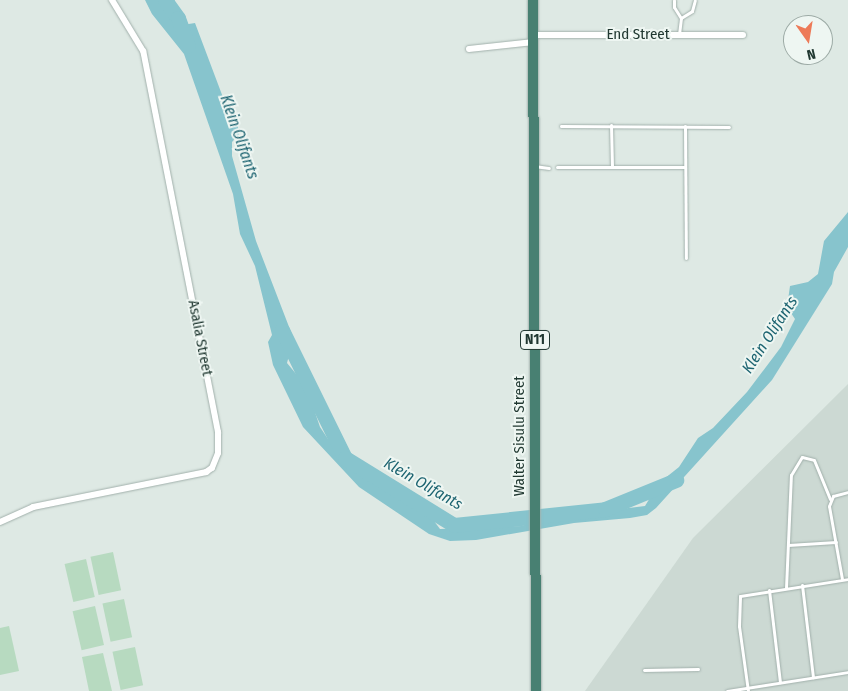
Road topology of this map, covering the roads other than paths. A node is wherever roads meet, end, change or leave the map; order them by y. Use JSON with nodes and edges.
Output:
{"nodes":[{"id":1,"x":112,"y":0,"type":"edge"},
{"id":2,"x":534,"y":0,"type":"edge"},
{"id":3,"x":674,"y":0,"type":"edge"},
{"id":4,"x":695,"y":0,"type":"edge"},
{"id":5,"x":681,"y":18,"type":"junction"},
{"id":6,"x":679,"y":35,"type":"junction"},
{"id":7,"x":743,"y":35,"type":"dead end"},
{"id":8,"x":534,"y":38,"type":"junction"},
{"id":9,"x":469,"y":49,"type":"dead end"},
{"id":10,"x":612,"y":125,"type":"junction"},
{"id":11,"x":562,"y":126,"type":"dead end"},
{"id":12,"x":685,"y":126,"type":"junction"},
{"id":13,"x":729,"y":127,"type":"dead end"},
{"id":14,"x":534,"y":166,"type":"junction"},
{"id":15,"x":557,"y":167,"type":"dead end"},
{"id":16,"x":612,"y":167,"type":"junction"},
{"id":17,"x":549,"y":168,"type":"dead end"},
{"id":18,"x":684,"y":168,"type":"junction"},
{"id":19,"x":686,"y":258,"type":"dead end"},
{"id":20,"x":848,"y":492,"type":"edge"},
{"id":21,"x":830,"y":499,"type":"junction"},
{"id":22,"x":0,"y":522,"type":"edge"},
{"id":23,"x":836,"y":542,"type":"junction"},
{"id":24,"x":788,"y":545,"type":"junction"},
{"id":25,"x":848,"y":579,"type":"edge"},
{"id":26,"x":842,"y":580,"type":"junction"},
{"id":27,"x":802,"y":585,"type":"junction"},
{"id":28,"x":786,"y":588,"type":"junction"},
{"id":29,"x":769,"y":590,"type":"junction"},
{"id":30,"x":698,"y":669,"type":"dead end"},
{"id":31,"x":644,"y":670,"type":"dead end"},
{"id":32,"x":848,"y":672,"type":"edge"},
{"id":33,"x":813,"y":677,"type":"junction"},
{"id":34,"x":780,"y":682,"type":"junction"},
{"id":35,"x":747,"y":689,"type":"edge"},
{"id":36,"x":536,"y":691,"type":"edge"},
{"id":37,"x":727,"y":691,"type":"edge"}],
"edges":[{"from":1,"to":22,"type":"street","name":"Asalia Street"},
{"from":2,"to":8,"type":"highway","name":"Walter Sisulu Street","number":"N11"},
{"from":3,"to":5,"type":"lane"},
{"from":4,"to":5,"type":"lane"},
{"from":5,"to":6,"type":"lane"},
{"from":6,"to":7,"type":"street","name":"End Street"},
{"from":6,"to":8,"type":"street","name":"End Street"},
{"from":8,"to":9,"type":"street","name":"End Street"},
{"from":8,"to":14,"type":"highway","name":"Walter Sisulu Street","number":"N11"},
{"from":10,"to":11,"type":"lane"},
{"from":10,"to":12,"type":"lane"},
{"from":10,"to":16,"type":"lane"},
{"from":12,"to":13,"type":"lane"},
{"from":12,"to":18,"type":"lane"},
{"from":14,"to":17,"type":"lane"},
{"from":14,"to":36,"type":"highway","name":"Walter Sisulu Street","number":"N11"},
{"from":15,"to":16,"type":"lane"},
{"from":16,"to":18,"type":"lane"},
{"from":18,"to":19,"type":"lane"},
{"from":20,"to":21,"type":"lane"},
{"from":21,"to":23,"type":"lane"},
{"from":21,"to":24,"type":"lane"},
{"from":23,"to":24,"type":"lane"},
{"from":23,"to":26,"type":"lane"},
{"from":24,"to":28,"type":"lane"},
{"from":25,"to":26,"type":"lane"},
{"from":26,"to":27,"type":"lane"},
{"from":27,"to":28,"type":"lane"},
{"from":27,"to":33,"type":"lane"},
{"from":28,"to":29,"type":"lane"},
{"from":29,"to":34,"type":"lane"},
{"from":29,"to":35,"type":"lane"},
{"from":30,"to":31,"type":"lane"},
{"from":32,"to":33,"type":"lane"},
{"from":33,"to":34,"type":"lane"},
{"from":34,"to":35,"type":"lane"},
{"from":35,"to":37,"type":"lane"}]}
